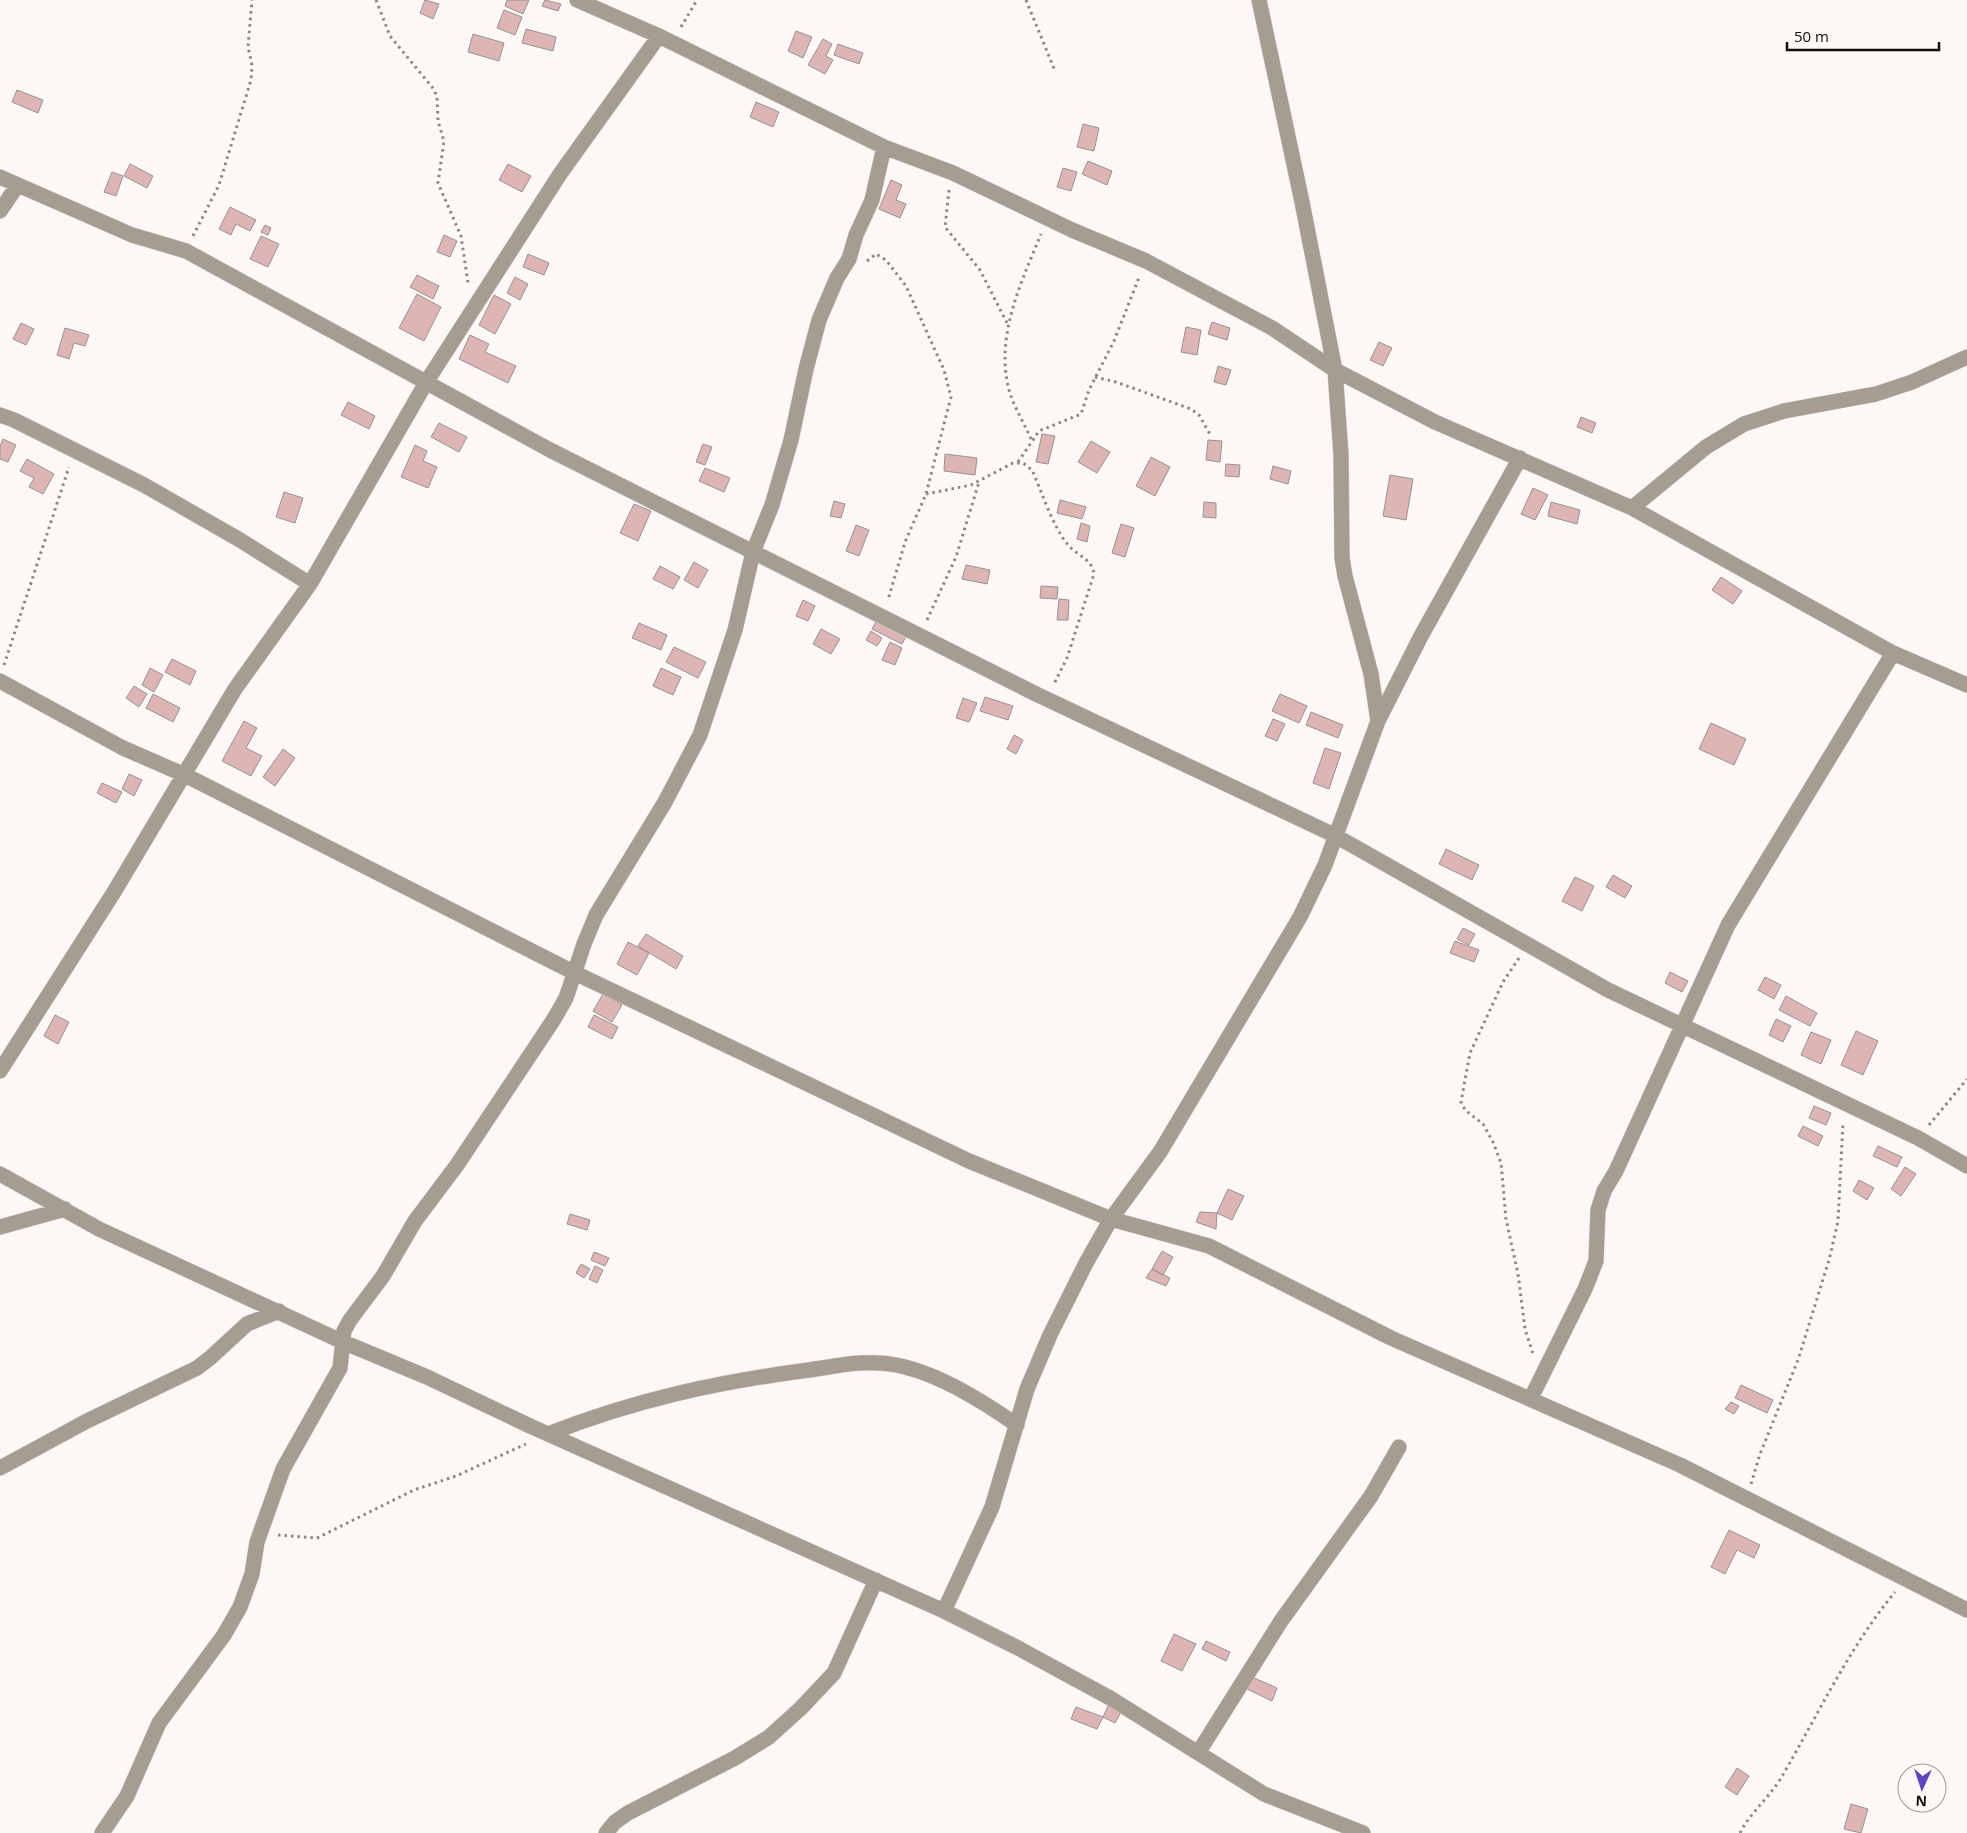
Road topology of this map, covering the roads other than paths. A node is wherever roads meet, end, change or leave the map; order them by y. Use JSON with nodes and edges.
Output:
{"nodes":[{"id":1,"x":577,"y":0,"type":"edge"},
{"id":2,"x":1259,"y":0,"type":"edge"},
{"id":3,"x":666,"y":39,"type":"junction"},
{"id":4,"x":884,"y":147,"type":"junction"},
{"id":5,"x":0,"y":177,"type":"edge"},
{"id":6,"x":17,"y":186,"type":"junction"},
{"id":7,"x":0,"y":211,"type":"edge"},
{"id":8,"x":1967,"y":357,"type":"edge"},
{"id":9,"x":1335,"y":370,"type":"junction"},
{"id":10,"x":427,"y":381,"type":"junction"},
{"id":11,"x":0,"y":415,"type":"edge"},
{"id":12,"x":1520,"y":458,"type":"junction"},
{"id":13,"x":1632,"y":508,"type":"junction"},
{"id":14,"x":753,"y":552,"type":"junction"},
{"id":15,"x":310,"y":584,"type":"junction"},
{"id":16,"x":1893,"y":653,"type":"junction"},
{"id":17,"x":2,"y":675,"type":"edge"},
{"id":18,"x":1967,"y":685,"type":"edge"},
{"id":19,"x":1378,"y":721,"type":"junction"},
{"id":20,"x":184,"y":775,"type":"junction"},
{"id":21,"x":1334,"y":835,"type":"junction"},
{"id":22,"x":575,"y":973,"type":"junction"},
{"id":23,"x":1684,"y":1025,"type":"junction"},
{"id":24,"x":0,"y":1071,"type":"edge"},
{"id":25,"x":1967,"y":1166,"type":"edge"},
{"id":26,"x":0,"y":1174,"type":"edge"},
{"id":27,"x":65,"y":1209,"type":"junction"},
{"id":28,"x":1112,"y":1219,"type":"junction"},
{"id":29,"x":0,"y":1227,"type":"edge"},
{"id":30,"x":278,"y":1311,"type":"junction"},
{"id":31,"x":342,"y":1342,"type":"junction"},
{"id":32,"x":1531,"y":1398,"type":"junction"},
{"id":33,"x":1017,"y":1425,"type":"junction"},
{"id":34,"x":548,"y":1434,"type":"junction"},
{"id":35,"x":1399,"y":1447,"type":"dead end"},
{"id":36,"x":0,"y":1468,"type":"edge"},
{"id":37,"x":876,"y":1580,"type":"junction"},
{"id":38,"x":1967,"y":1610,"type":"edge"},
{"id":39,"x":944,"y":1611,"type":"junction"},
{"id":40,"x":1198,"y":1752,"type":"junction"},
{"id":41,"x":102,"y":1833,"type":"edge"},
{"id":42,"x":606,"y":1833,"type":"edge"},
{"id":43,"x":1363,"y":1833,"type":"edge"}],
"edges":[{"from":1,"to":3,"type":"street"},
{"from":2,"to":9,"type":"street"},
{"from":3,"to":4,"type":"street"},
{"from":3,"to":10,"type":"street"},
{"from":4,"to":9,"type":"street"},
{"from":4,"to":14,"type":"street"},
{"from":5,"to":6,"type":"street"},
{"from":6,"to":7,"type":"street"},
{"from":6,"to":10,"type":"street"},
{"from":8,"to":13,"type":"street"},
{"from":9,"to":12,"type":"street"},
{"from":9,"to":19,"type":"street"},
{"from":10,"to":14,"type":"street"},
{"from":10,"to":15,"type":"street"},
{"from":11,"to":15,"type":"street"},
{"from":12,"to":13,"type":"street"},
{"from":12,"to":19,"type":"street"},
{"from":13,"to":16,"type":"street"},
{"from":14,"to":21,"type":"street"},
{"from":14,"to":22,"type":"street"},
{"from":15,"to":20,"type":"street"},
{"from":16,"to":18,"type":"street"},
{"from":16,"to":23,"type":"street"},
{"from":17,"to":20,"type":"street"},
{"from":19,"to":21,"type":"street"},
{"from":20,"to":22,"type":"street"},
{"from":20,"to":24,"type":"street"},
{"from":21,"to":23,"type":"street"},
{"from":21,"to":28,"type":"street"},
{"from":22,"to":28,"type":"street"},
{"from":22,"to":31,"type":"street"},
{"from":23,"to":25,"type":"street"},
{"from":23,"to":32,"type":"street"},
{"from":26,"to":27,"type":"street"},
{"from":27,"to":29,"type":"street"},
{"from":27,"to":30,"type":"street"},
{"from":28,"to":32,"type":"street"},
{"from":28,"to":33,"type":"street"},
{"from":30,"to":31,"type":"street"},
{"from":30,"to":36,"type":"street"},
{"from":31,"to":34,"type":"street"},
{"from":31,"to":41,"type":"street"},
{"from":32,"to":38,"type":"street"},
{"from":33,"to":34,"type":"street"},
{"from":33,"to":39,"type":"street"},
{"from":34,"to":37,"type":"street"},
{"from":35,"to":40,"type":"street"},
{"from":37,"to":39,"type":"street"},
{"from":37,"to":42,"type":"street"},
{"from":39,"to":40,"type":"street"},
{"from":40,"to":43,"type":"street"}]}
